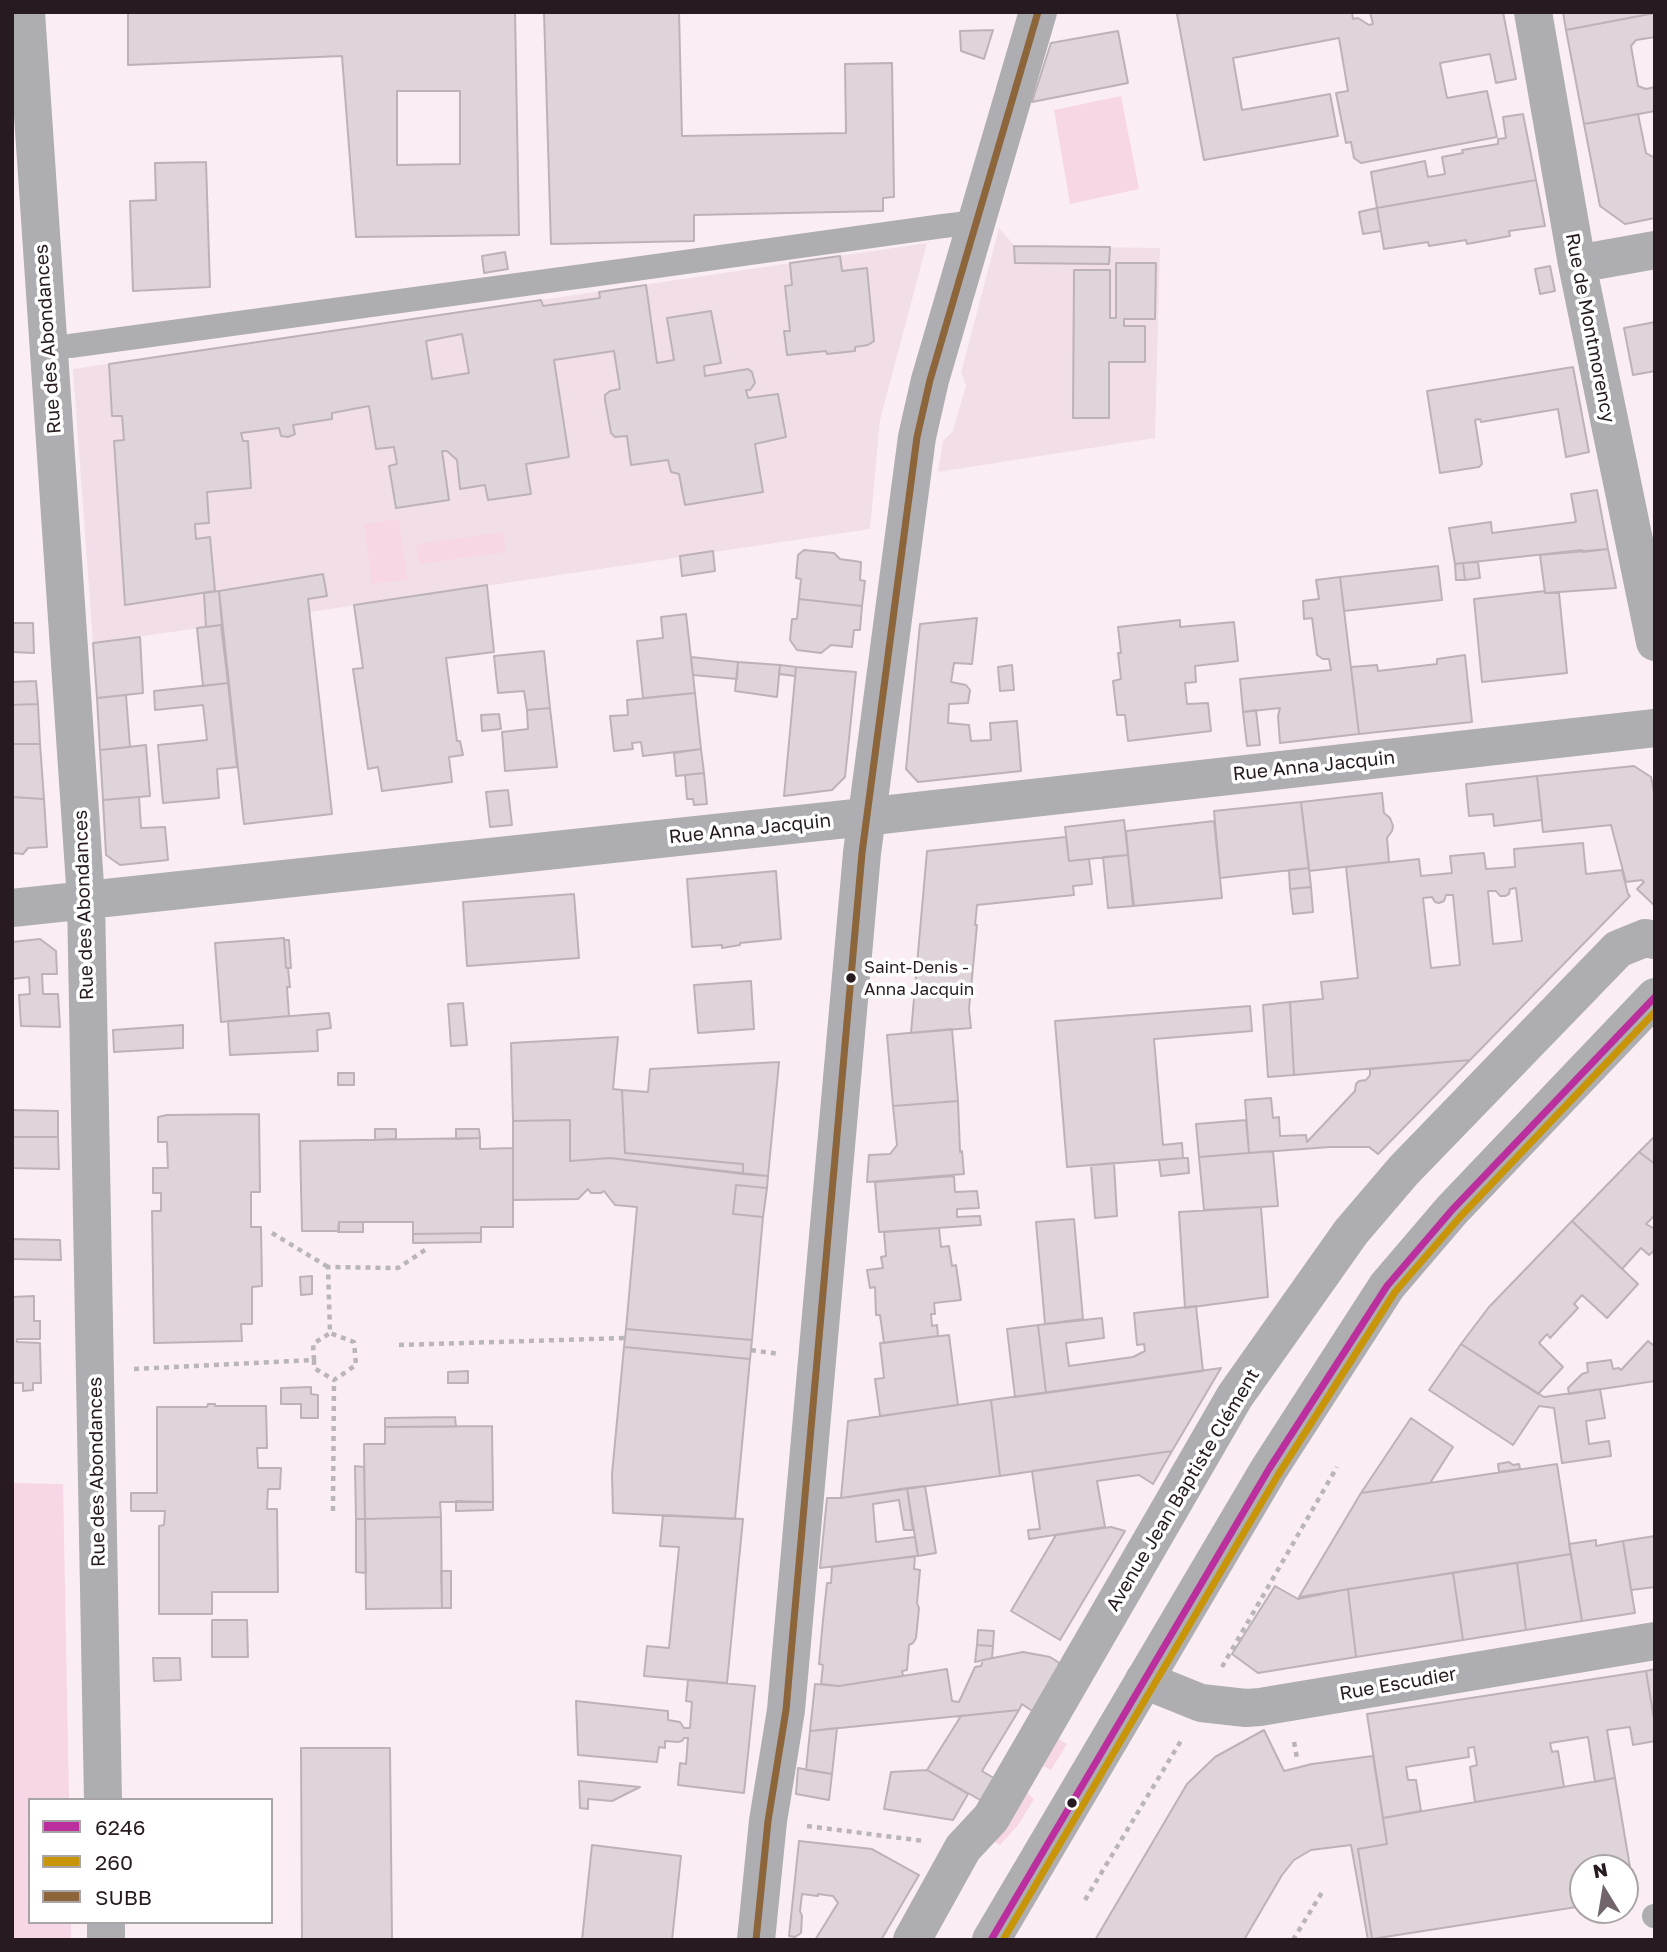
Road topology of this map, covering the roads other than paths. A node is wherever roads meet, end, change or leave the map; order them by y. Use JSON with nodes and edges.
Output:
{"nodes":[{"id":1,"x":26,"y":12,"type":"edge"},
{"id":2,"x":1038,"y":12,"type":"edge"},
{"id":3,"x":1533,"y":12,"type":"edge"},
{"id":4,"x":977,"y":222,"type":"junction"},
{"id":5,"x":1655,"y":250,"type":"edge"},
{"id":6,"x":1577,"y":264,"type":"junction"},
{"id":7,"x":48,"y":347,"type":"junction"},
{"id":8,"x":1655,"y":642,"type":"edge"},
{"id":9,"x":1655,"y":729,"type":"edge"},
{"id":10,"x":867,"y":816,"type":"junction"},
{"id":11,"x":86,"y":900,"type":"junction"},
{"id":12,"x":12,"y":908,"type":"edge"},
{"id":13,"x":1655,"y":940,"type":"edge"},
{"id":14,"x":1655,"y":997,"type":"edge"},
{"id":15,"x":1655,"y":1641,"type":"edge"},
{"id":16,"x":1144,"y":1681,"type":"junction"},
{"id":17,"x":103,"y":1798,"type":"edge"},
{"id":18,"x":756,"y":1940,"type":"edge"},
{"id":19,"x":912,"y":1940,"type":"edge"},
{"id":20,"x":990,"y":1940,"type":"edge"}],
"edges":[{"from":1,"to":7,"type":"street","name":"Rue des Abondances"},
{"from":2,"to":4,"type":"street"},
{"from":3,"to":6,"type":"street","name":"Rue de Montmorency"},
{"from":4,"to":7,"type":"lane"},
{"from":4,"to":10,"type":"street"},
{"from":5,"to":6,"type":"street"},
{"from":6,"to":8,"type":"street","name":"Rue de Montmorency"},
{"from":7,"to":11,"type":"street","name":"Rue des Abondances"},
{"from":9,"to":10,"type":"street","name":"Rue Anna Jacquin"},
{"from":10,"to":11,"type":"street","name":"Rue Anna Jacquin"},
{"from":10,"to":18,"type":"street"},
{"from":11,"to":12,"type":"street","name":"Rue Anna Jacquin"},
{"from":11,"to":17,"type":"street","name":"Rue des Abondances"},
{"from":13,"to":19,"type":"street","name":"Avenue Jean Baptiste Clément"},
{"from":14,"to":16,"type":"main road"},
{"from":15,"to":16,"type":"street","name":"Rue Escudier"},
{"from":16,"to":20,"type":"main road"}]}
